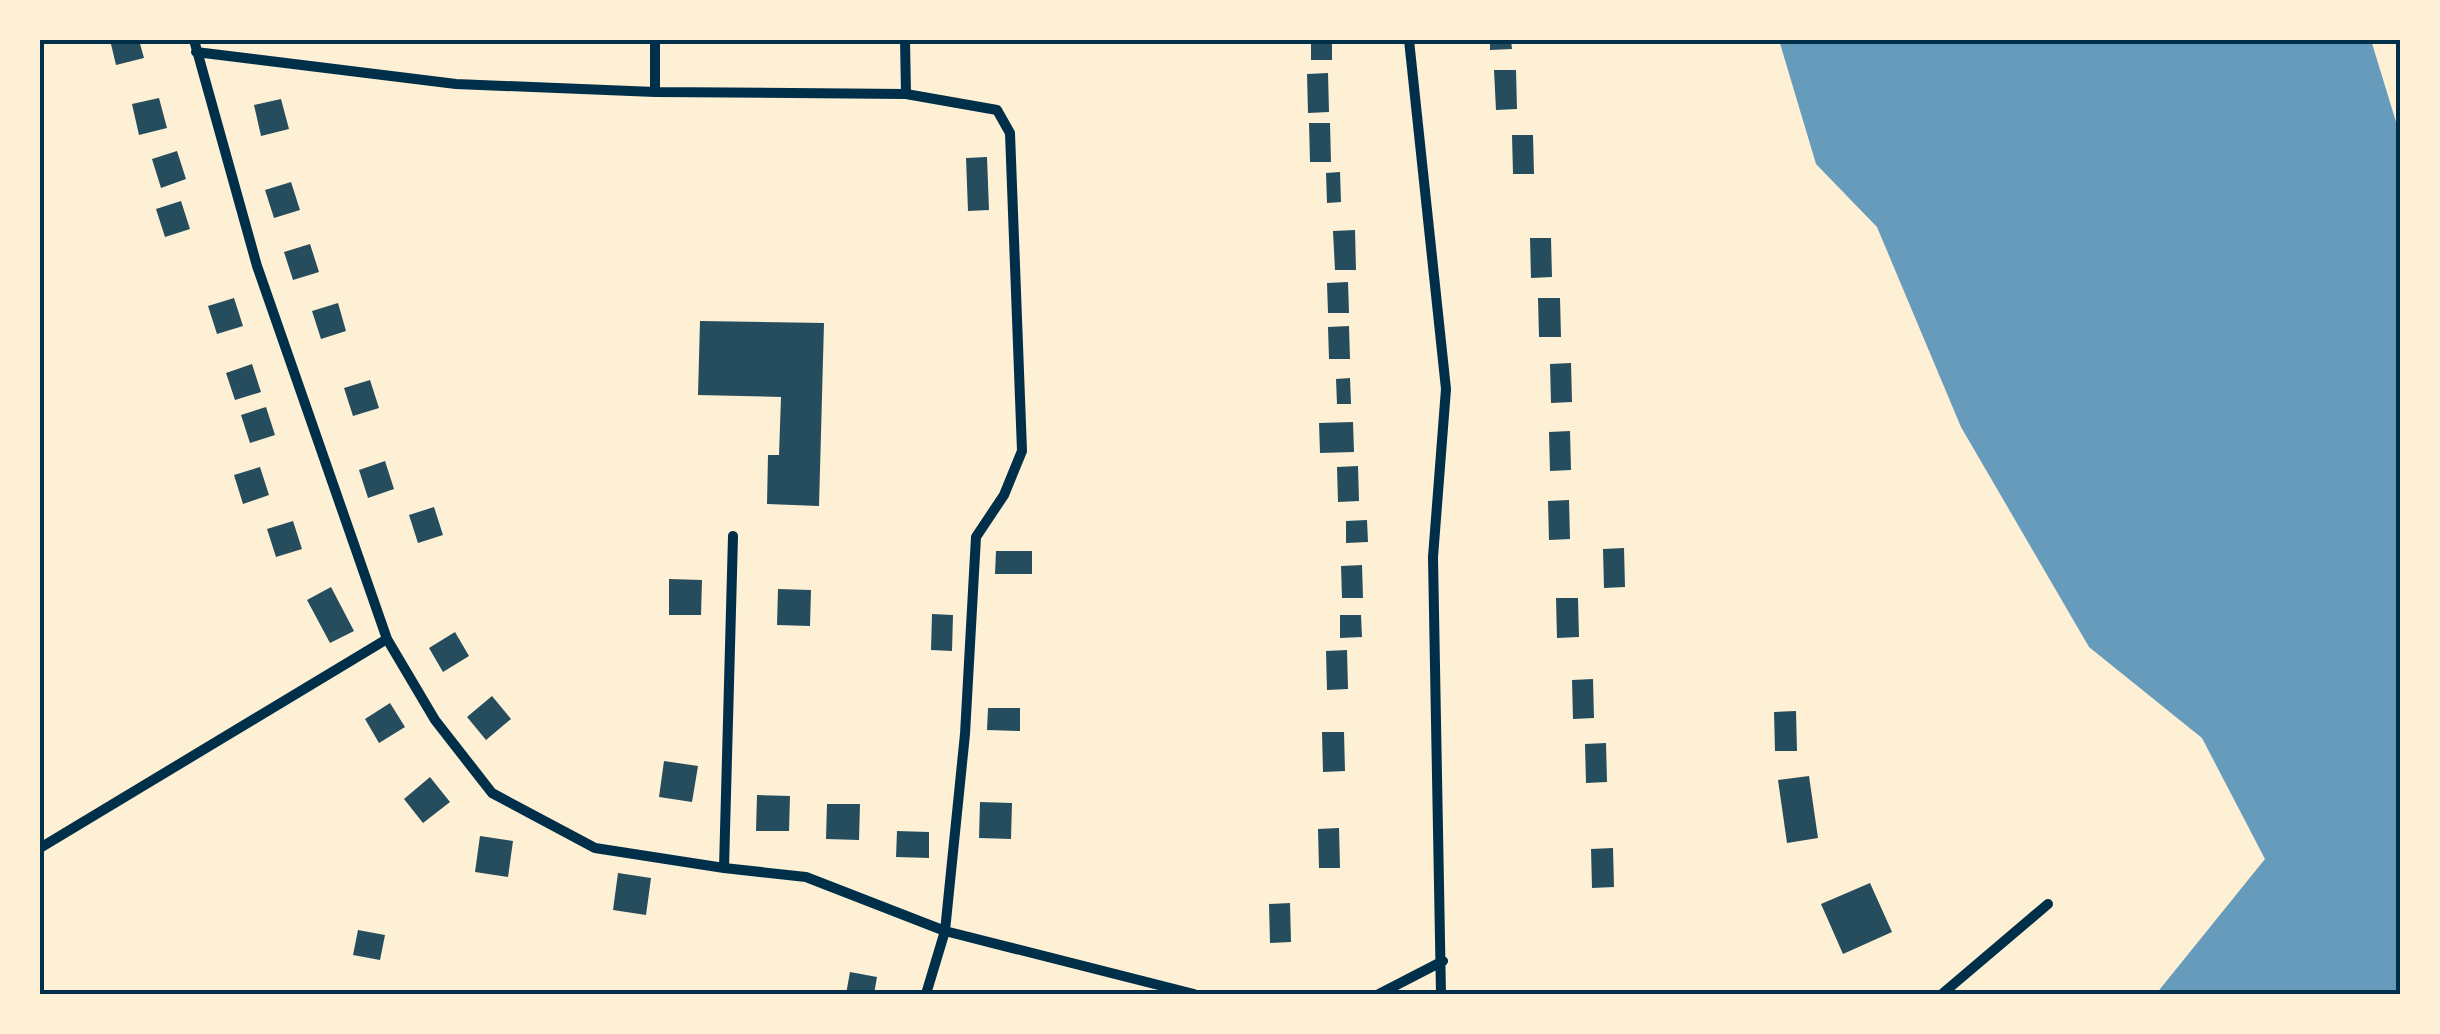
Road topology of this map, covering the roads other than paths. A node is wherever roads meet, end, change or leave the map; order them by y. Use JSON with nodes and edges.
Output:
{"nodes":[{"id":1,"x":655,"y":40,"type":"edge"},
{"id":2,"x":905,"y":40,"type":"edge"},
{"id":3,"x":1409,"y":40,"type":"edge"},
{"id":4,"x":195,"y":46,"type":"edge"},
{"id":5,"x":656,"y":92,"type":"junction"},
{"id":6,"x":906,"y":94,"type":"junction"},
{"id":7,"x":733,"y":536,"type":"dead end"},
{"id":8,"x":387,"y":639,"type":"junction"},
{"id":9,"x":40,"y":848,"type":"edge"},
{"id":10,"x":724,"y":868,"type":"junction"},
{"id":11,"x":2048,"y":904,"type":"dead end"},
{"id":12,"x":945,"y":931,"type":"junction"},
{"id":13,"x":1443,"y":961,"type":"junction"},
{"id":14,"x":926,"y":994,"type":"edge"},
{"id":15,"x":1194,"y":994,"type":"edge"},
{"id":16,"x":1378,"y":994,"type":"edge"},
{"id":17,"x":1441,"y":994,"type":"edge"},
{"id":18,"x":1942,"y":994,"type":"edge"}],
"edges":[{"from":1,"to":5,"type":"street"},
{"from":2,"to":6,"type":"street"},
{"from":3,"to":13,"type":"street"},
{"from":4,"to":5,"type":"street"},
{"from":4,"to":8,"type":"street"},
{"from":5,"to":6,"type":"street"},
{"from":6,"to":12,"type":"street"},
{"from":7,"to":10,"type":"street"},
{"from":8,"to":9,"type":"street"},
{"from":8,"to":10,"type":"street"},
{"from":10,"to":12,"type":"street"},
{"from":11,"to":18,"type":"street"},
{"from":12,"to":14,"type":"street"},
{"from":12,"to":15,"type":"street"},
{"from":13,"to":16,"type":"street"},
{"from":13,"to":17,"type":"street"}]}
